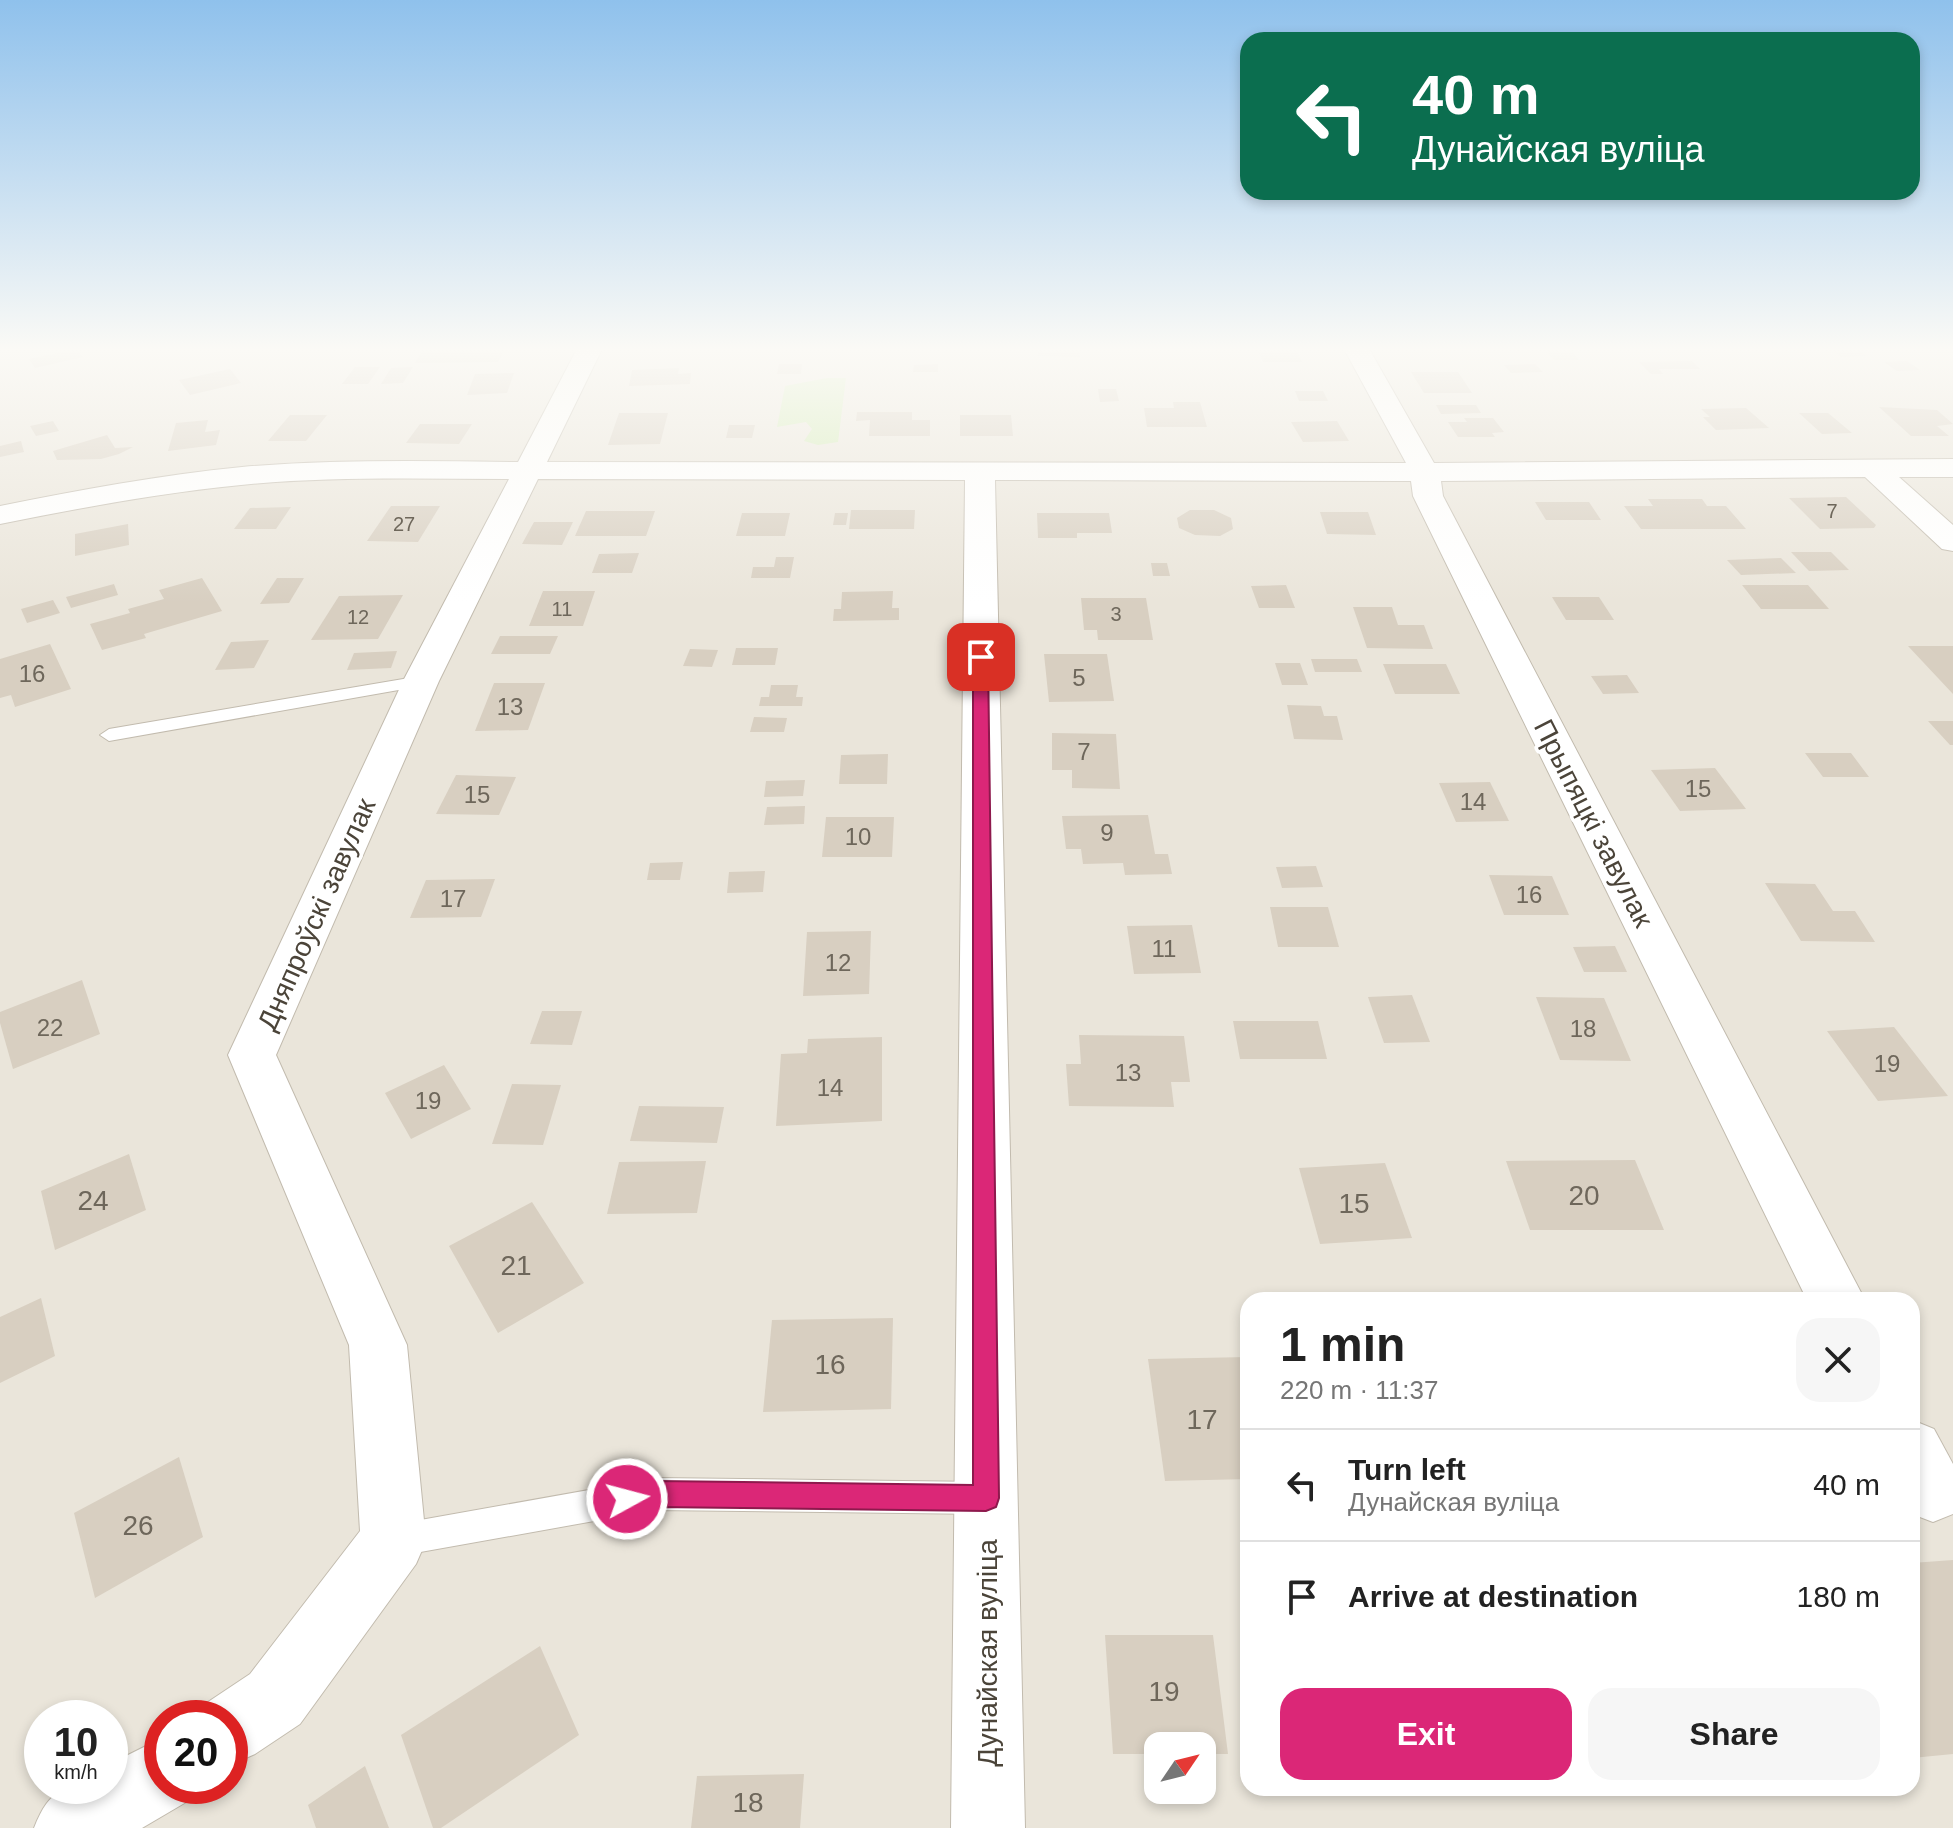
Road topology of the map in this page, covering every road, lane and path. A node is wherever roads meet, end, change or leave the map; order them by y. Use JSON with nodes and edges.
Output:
{"nodes":[{"id":1,"x":546,"y":432,"type":"edge"},
{"id":2,"x":1403,"y":432,"type":"edge"},
{"id":3,"x":1953,"y":468,"type":"edge"},
{"id":4,"x":1873,"y":469,"type":"junction"},
{"id":5,"x":980,"y":470,"type":"junction"},
{"id":6,"x":526,"y":471,"type":"junction"},
{"id":7,"x":1425,"y":472,"type":"junction"},
{"id":8,"x":0,"y":515,"type":"edge"},
{"id":9,"x":1953,"y":542,"type":"edge"},
{"id":10,"x":421,"y":681,"type":"junction"},
{"id":11,"x":109,"y":735,"type":"dead end"},
{"id":12,"x":1832,"y":1292,"type":"edge"},
{"id":13,"x":986,"y":1498,"type":"junction"},
{"id":14,"x":393,"y":1541,"type":"junction"},
{"id":15,"x":248,"y":1717,"type":"edge"},
{"id":16,"x":144,"y":1785,"type":"edge"},
{"id":17,"x":71,"y":1828,"type":"edge"},
{"id":18,"x":988,"y":1828,"type":"edge"}],
"edges":[{"from":1,"to":6,"type":"street","name":"Дняпроўскі завулак"},
{"from":2,"to":7,"type":"street","name":"Прыпяцкі завулак"},
{"from":3,"to":4,"type":"street"},
{"from":4,"to":7,"type":"street"},
{"from":4,"to":9,"type":"street"},
{"from":5,"to":6,"type":"street"},
{"from":5,"to":7,"type":"street"},
{"from":5,"to":13,"type":"street","name":"Дунайская вуліца"},
{"from":6,"to":8,"type":"street"},
{"from":6,"to":10,"type":"street","name":"Дняпроўскі завулак"},
{"from":7,"to":12,"type":"street","name":"Прыпяцкі завулак"},
{"from":10,"to":11,"type":"lane"},
{"from":10,"to":14,"type":"street","name":"Дняпроўскі завулак"},
{"from":13,"to":14,"type":"lane"},
{"from":13,"to":18,"type":"street","name":"Дунайская вуліца"},
{"from":14,"to":15,"type":"street"},
{"from":16,"to":17,"type":"street"}]}
